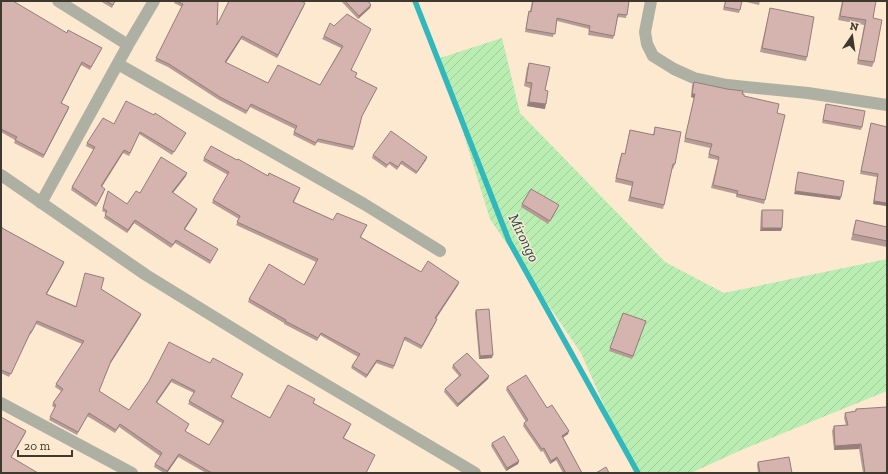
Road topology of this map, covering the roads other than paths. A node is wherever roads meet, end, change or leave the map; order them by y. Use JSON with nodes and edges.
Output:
{"nodes":[{"id":1,"x":58,"y":1,"type":"edge"},
{"id":2,"x":154,"y":1,"type":"edge"},
{"id":3,"x":651,"y":1,"type":"edge"},
{"id":4,"x":128,"y":45,"type":"junction"},
{"id":5,"x":118,"y":64,"type":"junction"},
{"id":6,"x":887,"y":105,"type":"edge"},
{"id":7,"x":1,"y":175,"type":"edge"},
{"id":8,"x":41,"y":203,"type":"junction"},
{"id":9,"x":440,"y":251,"type":"dead end"},
{"id":10,"x":1,"y":403,"type":"edge"},
{"id":11,"x":132,"y":473,"type":"edge"},
{"id":12,"x":475,"y":473,"type":"edge"}],
"edges":[{"from":1,"to":4,"type":"street"},
{"from":2,"to":4,"type":"street"},
{"from":3,"to":6,"type":"street"},
{"from":4,"to":5,"type":"street"},
{"from":5,"to":8,"type":"street"},
{"from":5,"to":9,"type":"street"},
{"from":7,"to":8,"type":"street"},
{"from":8,"to":12,"type":"street"},
{"from":10,"to":11,"type":"street"}]}
